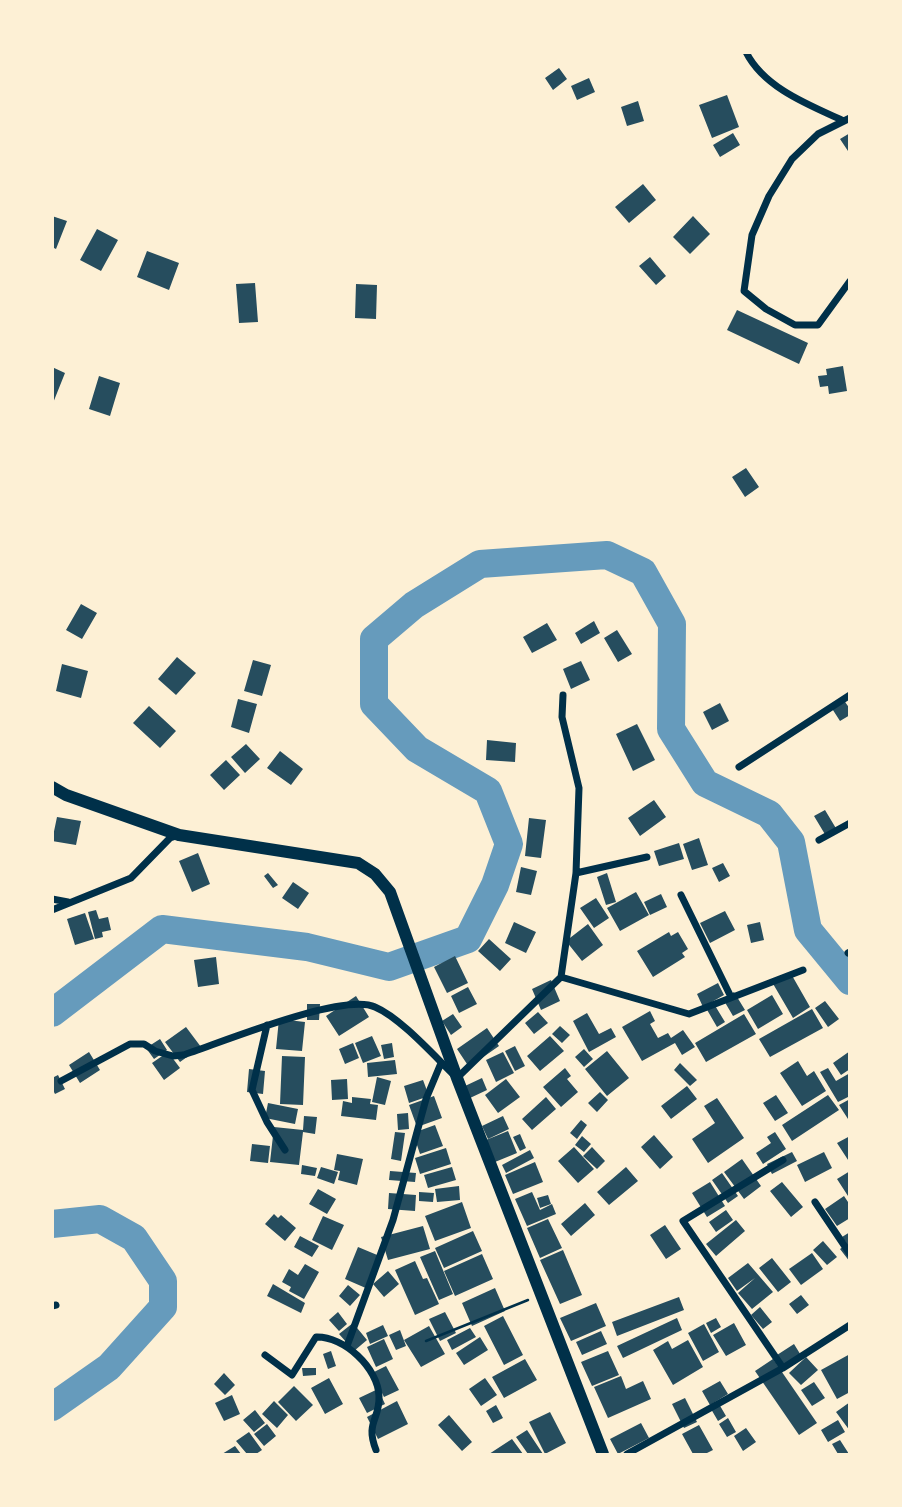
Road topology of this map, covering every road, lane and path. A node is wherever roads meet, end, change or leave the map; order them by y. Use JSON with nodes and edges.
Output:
{"nodes":[{"id":1,"x":746,"y":52,"type":"edge"},
{"id":2,"x":847,"y":119,"type":"edge"},
{"id":3,"x":849,"y":281,"type":"edge"},
{"id":4,"x":564,"y":695,"type":"dead end"},
{"id":5,"x":849,"y":695,"type":"edge"},
{"id":6,"x":739,"y":767,"type":"dead end"},
{"id":7,"x":52,"y":786,"type":"edge"},
{"id":8,"x":849,"y":822,"type":"edge"},
{"id":9,"x":179,"y":835,"type":"junction"},
{"id":10,"x":819,"y":840,"type":"dead end"},
{"id":11,"x":647,"y":857,"type":"dead end"},
{"id":12,"x":576,"y":873,"type":"junction"},
{"id":13,"x":681,"y":895,"type":"dead end"},
{"id":14,"x":52,"y":898,"type":"edge"},
{"id":15,"x":68,"y":903,"type":"junction"},
{"id":16,"x":52,"y":910,"type":"edge"},
{"id":17,"x":803,"y":970,"type":"dead end"},
{"id":18,"x":561,"y":977,"type":"junction"},
{"id":19,"x":731,"y":997,"type":"junction"},
{"id":20,"x":267,"y":1025,"type":"junction"},
{"id":21,"x":441,"y":1063,"type":"junction"},
{"id":22,"x":457,"y":1078,"type":"junction"},
{"id":23,"x":61,"y":1081,"type":"dead end"},
{"id":24,"x":285,"y":1150,"type":"dead end"},
{"id":25,"x":783,"y":1160,"type":"dead end"},
{"id":26,"x":814,"y":1202,"type":"dead end"},
{"id":27,"x":849,"y":1254,"type":"edge"},
{"id":28,"x":541,"y":1295,"type":"junction"},
{"id":29,"x":849,"y":1325,"type":"edge"},
{"id":30,"x":426,"y":1341,"type":"dead end"},
{"id":31,"x":346,"y":1346,"type":"junction"},
{"id":32,"x":265,"y":1354,"type":"dead end"},
{"id":33,"x":783,"y":1368,"type":"junction"},
{"id":34,"x":376,"y":1450,"type":"dead end"},
{"id":35,"x":603,"y":1454,"type":"edge"},
{"id":36,"x":626,"y":1454,"type":"edge"}],
"edges":[{"from":1,"to":2,"type":"street"},
{"from":2,"to":3,"type":"street"},
{"from":4,"to":12,"type":"street"},
{"from":5,"to":6,"type":"street"},
{"from":7,"to":9,"type":"main road"},
{"from":8,"to":10,"type":"street"},
{"from":9,"to":15,"type":"street"},
{"from":9,"to":22,"type":"main road"},
{"from":11,"to":12,"type":"street"},
{"from":12,"to":18,"type":"street"},
{"from":13,"to":19,"type":"street"},
{"from":14,"to":15,"type":"street"},
{"from":15,"to":16,"type":"street"},
{"from":17,"to":19,"type":"street"},
{"from":18,"to":19,"type":"street"},
{"from":18,"to":22,"type":"street"},
{"from":20,"to":21,"type":"street"},
{"from":20,"to":23,"type":"street"},
{"from":20,"to":24,"type":"street"},
{"from":21,"to":22,"type":"street"},
{"from":21,"to":31,"type":"street"},
{"from":22,"to":28,"type":"main road"},
{"from":25,"to":33,"type":"street"},
{"from":26,"to":27,"type":"street"},
{"from":28,"to":30,"type":"path"},
{"from":28,"to":35,"type":"main road"},
{"from":29,"to":33,"type":"street"},
{"from":31,"to":32,"type":"street"},
{"from":31,"to":34,"type":"street"},
{"from":33,"to":36,"type":"street"}]}
